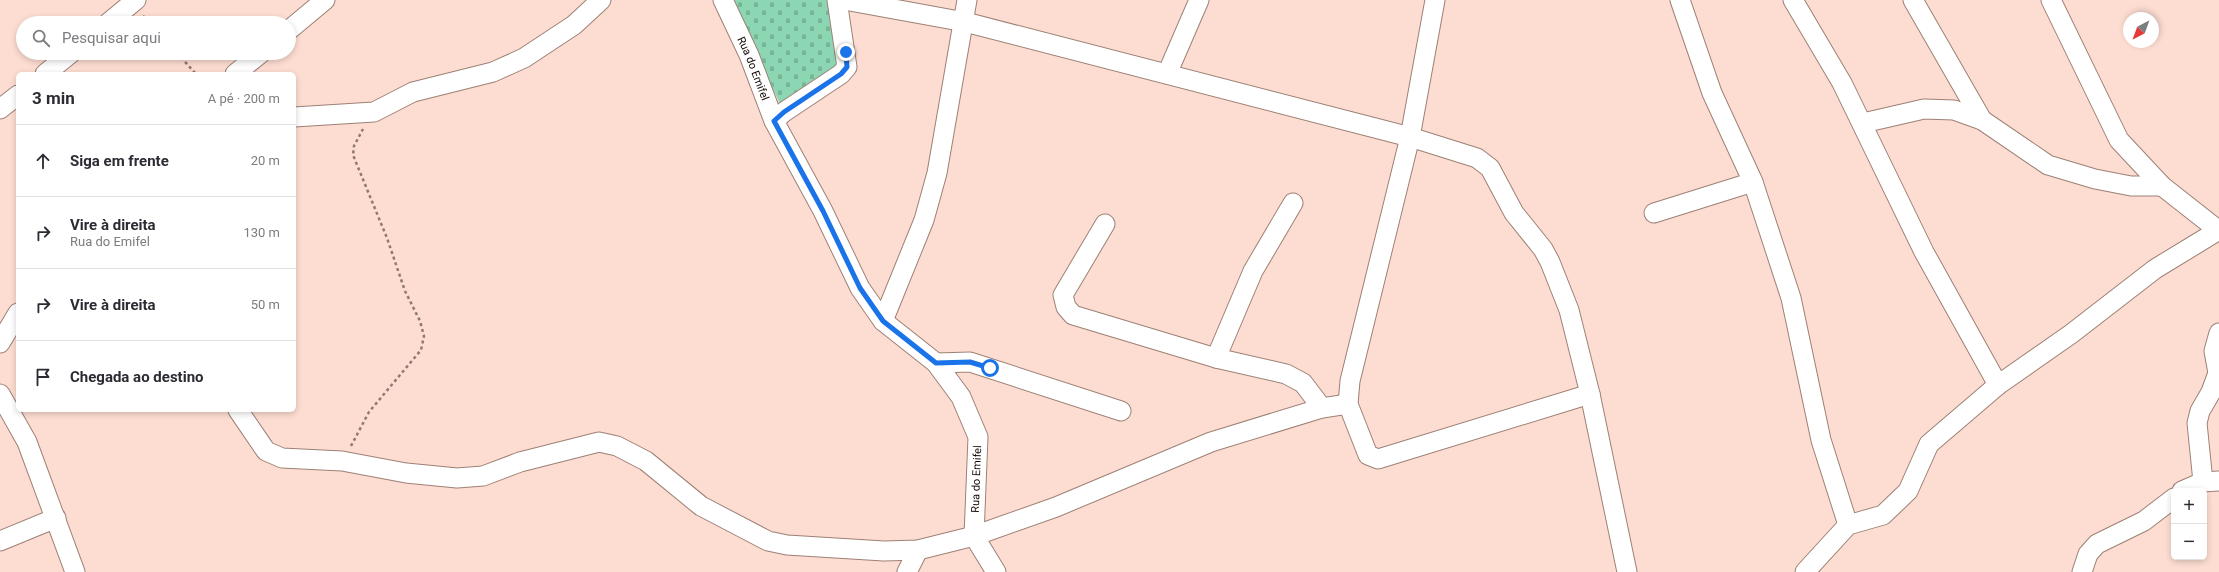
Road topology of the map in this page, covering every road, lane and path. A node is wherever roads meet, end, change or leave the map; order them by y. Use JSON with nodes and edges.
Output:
{"nodes":[{"id":1,"x":136,"y":0,"type":"edge"},
{"id":2,"x":325,"y":0,"type":"edge"},
{"id":3,"x":601,"y":0,"type":"edge"},
{"id":4,"x":723,"y":0,"type":"edge"},
{"id":5,"x":836,"y":0,"type":"edge"},
{"id":6,"x":844,"y":0,"type":"edge"},
{"id":7,"x":967,"y":0,"type":"edge"},
{"id":8,"x":1198,"y":0,"type":"edge"},
{"id":9,"x":1680,"y":0,"type":"edge"},
{"id":10,"x":1793,"y":0,"type":"edge"},
{"id":11,"x":1913,"y":0,"type":"edge"},
{"id":12,"x":2051,"y":0,"type":"edge"},
{"id":13,"x":1433,"y":1,"type":"edge"},
{"id":14,"x":117,"y":16,"type":"edge"},
{"id":15,"x":965,"y":22,"type":"junction"},
{"id":16,"x":296,"y":24,"type":"edge"},
{"id":17,"x":62,"y":60,"type":"edge"},
{"id":18,"x":183,"y":60,"type":"edge"},
{"id":19,"x":252,"y":60,"type":"edge"},
{"id":20,"x":47,"y":72,"type":"edge"},
{"id":21,"x":194,"y":72,"type":"edge"},
{"id":22,"x":237,"y":72,"type":"edge"},
{"id":23,"x":1167,"y":74,"type":"junction"},
{"id":24,"x":16,"y":97,"type":"edge"},
{"id":25,"x":0,"y":109,"type":"edge"},
{"id":26,"x":374,"y":112,"type":"junction"},
{"id":27,"x":296,"y":117,"type":"edge"},
{"id":28,"x":1982,"y":120,"type":"junction"},
{"id":29,"x":774,"y":121,"type":"junction"},
{"id":30,"x":1863,"y":123,"type":"junction"},
{"id":31,"x":1410,"y":137,"type":"junction"},
{"id":32,"x":1753,"y":182,"type":"junction"},
{"id":33,"x":2162,"y":186,"type":"junction"},
{"id":34,"x":1293,"y":203,"type":"dead end"},
{"id":35,"x":1654,"y":214,"type":"dead end"},
{"id":36,"x":1105,"y":224,"type":"dead end"},
{"id":37,"x":2219,"y":230,"type":"edge"},
{"id":38,"x":16,"y":316,"type":"edge"},
{"id":39,"x":883,"y":321,"type":"junction"},
{"id":40,"x":2219,"y":333,"type":"edge"},
{"id":41,"x":0,"y":343,"type":"edge"},
{"id":42,"x":1216,"y":358,"type":"junction"},
{"id":43,"x":936,"y":363,"type":"junction"},
{"id":44,"x":1998,"y":385,"type":"junction"},
{"id":45,"x":0,"y":394,"type":"edge"},
{"id":46,"x":1590,"y":394,"type":"junction"},
{"id":47,"x":1348,"y":404,"type":"junction"},
{"id":48,"x":1322,"y":408,"type":"junction"},
{"id":49,"x":1121,"y":411,"type":"dead end"},
{"id":50,"x":239,"y":412,"type":"edge"},
{"id":51,"x":342,"y":461,"type":"junction"},
{"id":52,"x":2211,"y":482,"type":"edge"},
{"id":53,"x":2192,"y":488,"type":"edge"},
{"id":54,"x":2171,"y":500,"type":"edge"},
{"id":55,"x":56,"y":518,"type":"junction"},
{"id":56,"x":1848,"y":525,"type":"junction"},
{"id":57,"x":974,"y":536,"type":"junction"},
{"id":58,"x":0,"y":541,"type":"edge"},
{"id":59,"x":918,"y":550,"type":"junction"},
{"id":60,"x":75,"y":572,"type":"edge"},
{"id":61,"x":907,"y":572,"type":"edge"},
{"id":62,"x":996,"y":572,"type":"edge"},
{"id":63,"x":1627,"y":572,"type":"edge"},
{"id":64,"x":1805,"y":572,"type":"edge"},
{"id":65,"x":2082,"y":572,"type":"edge"}],
"edges":[{"from":1,"to":14,"type":"street"},
{"from":2,"to":16,"type":"street"},
{"from":3,"to":26,"type":"street"},
{"from":4,"to":29,"type":"street","name":"Rua do Emifel"},
{"from":5,"to":29,"type":"street"},
{"from":6,"to":15,"type":"street"},
{"from":7,"to":15,"type":"street"},
{"from":8,"to":23,"type":"street"},
{"from":9,"to":32,"type":"street"},
{"from":10,"to":30,"type":"street"},
{"from":11,"to":28,"type":"street"},
{"from":12,"to":33,"type":"street"},
{"from":13,"to":31,"type":"street"},
{"from":15,"to":23,"type":"street"},
{"from":15,"to":39,"type":"street"},
{"from":17,"to":20,"type":"street"},
{"from":18,"to":21,"type":"path"},
{"from":19,"to":22,"type":"street"},
{"from":23,"to":31,"type":"street"},
{"from":24,"to":25,"type":"street"},
{"from":26,"to":27,"type":"street"},
{"from":26,"to":51,"type":"path"},
{"from":28,"to":30,"type":"street"},
{"from":28,"to":33,"type":"street"},
{"from":29,"to":39,"type":"street","name":"Rua do Emifel"},
{"from":30,"to":44,"type":"street"},
{"from":31,"to":46,"type":"street"},
{"from":31,"to":47,"type":"street"},
{"from":32,"to":35,"type":"street"},
{"from":32,"to":56,"type":"street"},
{"from":33,"to":37,"type":"street"},
{"from":34,"to":42,"type":"street"},
{"from":36,"to":42,"type":"street"},
{"from":37,"to":44,"type":"street"},
{"from":38,"to":41,"type":"street"},
{"from":39,"to":43,"type":"street","name":"Rua do Emifel"},
{"from":40,"to":52,"type":"street"},
{"from":42,"to":48,"type":"street"},
{"from":43,"to":49,"type":"street"},
{"from":43,"to":57,"type":"street","name":"Rua do Emifel"},
{"from":44,"to":56,"type":"street"},
{"from":45,"to":55,"type":"street"},
{"from":46,"to":47,"type":"street"},
{"from":46,"to":63,"type":"street"},
{"from":47,"to":48,"type":"street"},
{"from":48,"to":57,"type":"street"},
{"from":50,"to":51,"type":"street"},
{"from":51,"to":59,"type":"street"},
{"from":52,"to":53,"type":"street"},
{"from":54,"to":65,"type":"street"},
{"from":55,"to":58,"type":"street"},
{"from":55,"to":60,"type":"street"},
{"from":56,"to":64,"type":"street"},
{"from":57,"to":59,"type":"street"},
{"from":57,"to":62,"type":"street"},
{"from":59,"to":61,"type":"street"}]}
